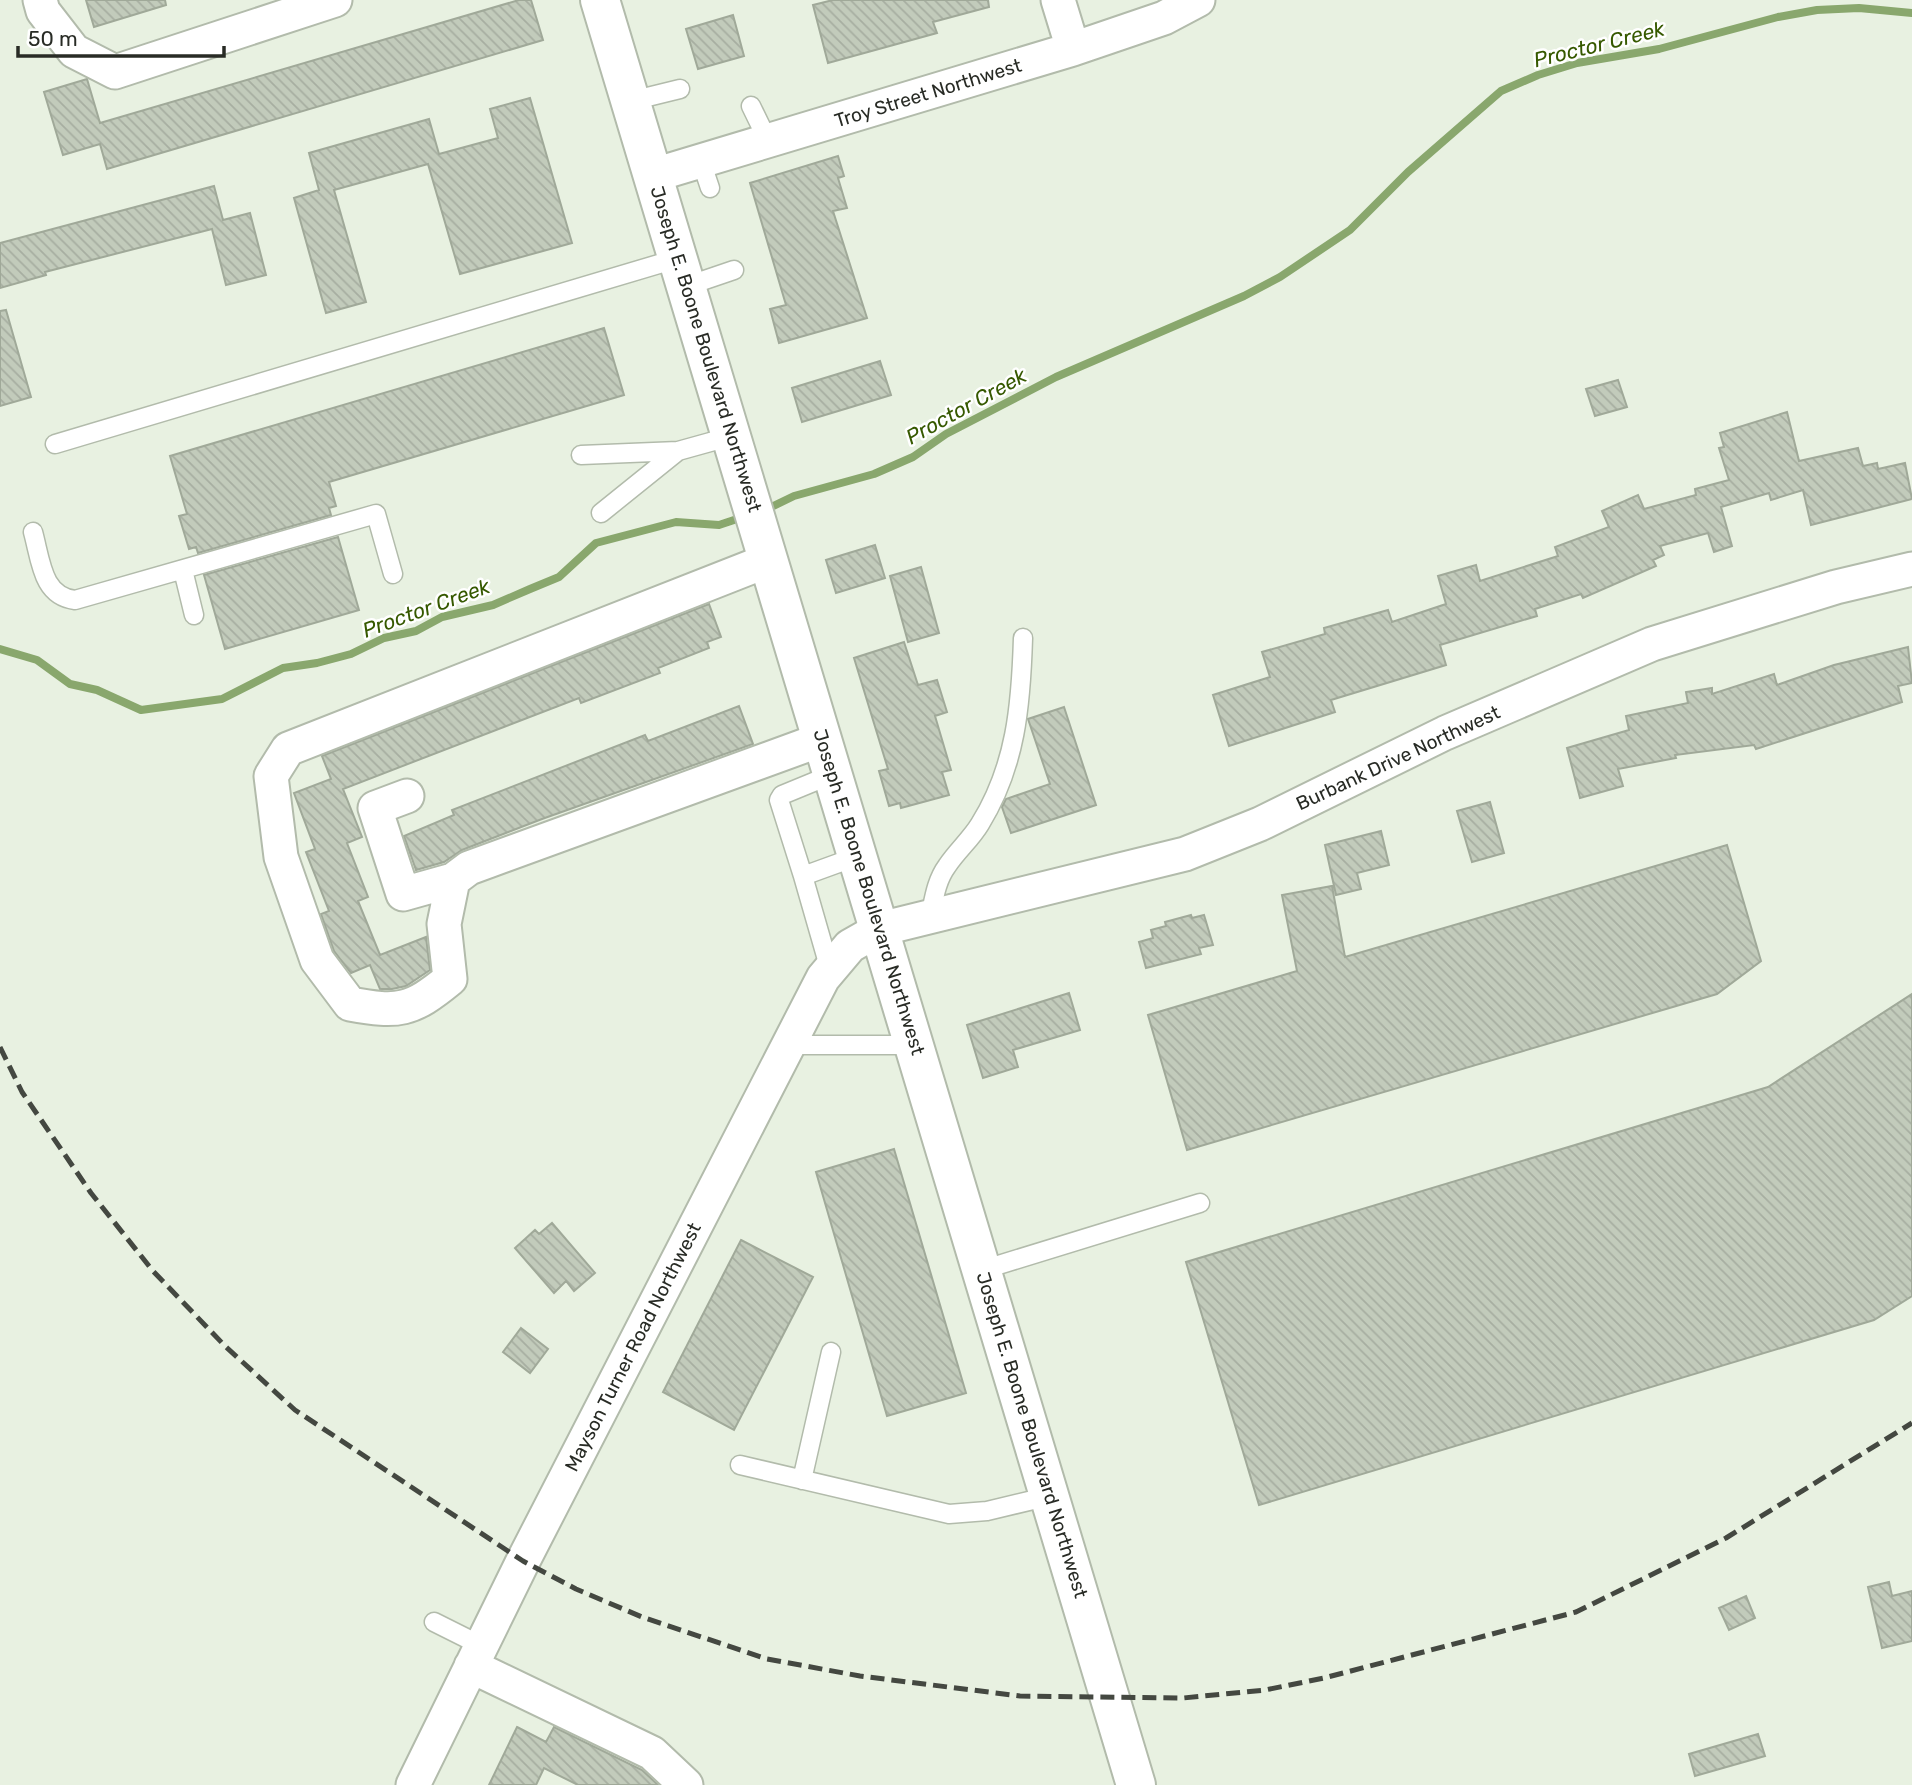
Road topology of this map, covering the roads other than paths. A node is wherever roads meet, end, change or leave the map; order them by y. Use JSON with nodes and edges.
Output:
{"nodes":[{"id":1,"x":40,"y":0,"type":"edge"},
{"id":2,"x":335,"y":0,"type":"edge"},
{"id":3,"x":600,"y":0,"type":"edge"},
{"id":4,"x":1058,"y":0,"type":"edge"},
{"id":5,"x":1198,"y":0,"type":"edge"},
{"id":6,"x":1073,"y":49,"type":"junction"},
{"id":7,"x":680,"y":89,"type":"dead end"},
{"id":8,"x":631,"y":101,"type":"junction"},
{"id":9,"x":751,"y":106,"type":"dead end"},
{"id":10,"x":768,"y":141,"type":"junction"},
{"id":11,"x":654,"y":175,"type":"junction"},
{"id":12,"x":734,"y":270,"type":"dead end"},
{"id":13,"x":683,"y":272,"type":"junction"},
{"id":14,"x":732,"y":436,"type":"junction"},
{"id":15,"x":55,"y":444,"type":"dead end"},
{"id":16,"x":678,"y":451,"type":"junction"},
{"id":17,"x":581,"y":455,"type":"dead end"},
{"id":18,"x":600,"y":513,"type":"dead end"},
{"id":19,"x":33,"y":533,"type":"dead end"},
{"id":20,"x":765,"y":547,"type":"junction"},
{"id":21,"x":1912,"y":569,"type":"edge"},
{"id":22,"x":183,"y":570,"type":"junction"},
{"id":23,"x":393,"y":574,"type":"dead end"},
{"id":24,"x":194,"y":615,"type":"dead end"},
{"id":25,"x":1023,"y":638,"type":"dead end"},
{"id":26,"x":828,"y":757,"type":"junction"},
{"id":27,"x":407,"y":796,"type":"dead end"},
{"id":28,"x":858,"y":856,"type":"junction"},
{"id":29,"x":803,"y":876,"type":"junction"},
{"id":30,"x":453,"y":880,"type":"junction"},
{"id":31,"x":930,"y":917,"type":"junction"},
{"id":32,"x":880,"y":929,"type":"junction"},
{"id":33,"x":830,"y":970,"type":"junction"},
{"id":34,"x":789,"y":1045,"type":"junction"},
{"id":35,"x":914,"y":1045,"type":"junction"},
{"id":36,"x":1200,"y":1203,"type":"dead end"},
{"id":37,"x":982,"y":1270,"type":"junction"},
{"id":38,"x":831,"y":1352,"type":"dead end"},
{"id":39,"x":740,"y":1465,"type":"dead end"},
{"id":40,"x":802,"y":1479,"type":"junction"},
{"id":41,"x":1050,"y":1496,"type":"junction"},
{"id":42,"x":434,"y":1622,"type":"dead end"},
{"id":43,"x":476,"y":1656,"type":"junction"},
{"id":44,"x":413,"y":1785,"type":"edge"},
{"id":45,"x":686,"y":1785,"type":"edge"},
{"id":46,"x":1136,"y":1785,"type":"edge"}],
"edges":[{"from":1,"to":2,"type":"street"},
{"from":3,"to":8,"type":"main road","name":"Joseph E. Boone Boulevard Northwest"},
{"from":4,"to":6,"type":"street"},
{"from":5,"to":6,"type":"street","name":"Troy Street Northwest"},
{"from":6,"to":10,"type":"street","name":"Troy Street Northwest"},
{"from":7,"to":8,"type":"lane"},
{"from":8,"to":11,"type":"main road","name":"Joseph E. Boone Boulevard Northwest"},
{"from":9,"to":10,"type":"lane"},
{"from":10,"to":11,"type":"street","name":"Troy Street Northwest"},
{"from":11,"to":13,"type":"main road","name":"Joseph E. Boone Boulevard Northwest"},
{"from":12,"to":13,"type":"lane"},
{"from":13,"to":14,"type":"main road","name":"Joseph E. Boone Boulevard Northwest"},
{"from":13,"to":15,"type":"lane"},
{"from":14,"to":16,"type":"lane"},
{"from":14,"to":20,"type":"main road","name":"Joseph E. Boone Boulevard Northwest"},
{"from":16,"to":17,"type":"lane"},
{"from":16,"to":18,"type":"lane"},
{"from":19,"to":22,"type":"lane"},
{"from":20,"to":26,"type":"main road","name":"Joseph E. Boone Boulevard Northwest"},
{"from":20,"to":30,"type":"street"},
{"from":21,"to":31,"type":"street","name":"Burbank Drive Northwest"},
{"from":22,"to":23,"type":"lane"},
{"from":22,"to":24,"type":"lane"},
{"from":25,"to":31,"type":"lane"},
{"from":26,"to":28,"type":"main road","name":"Joseph E. Boone Boulevard Northwest"},
{"from":26,"to":29,"type":"lane"},
{"from":26,"to":30,"type":"street"},
{"from":27,"to":30,"type":"street"},
{"from":28,"to":29,"type":"lane"},
{"from":28,"to":32,"type":"main road","name":"Joseph E. Boone Boulevard Northwest"},
{"from":29,"to":33,"type":"lane"},
{"from":31,"to":32,"type":"street","name":"Burbank Drive Northwest"},
{"from":32,"to":33,"type":"street","name":"Mayson Turner Road Northwest"},
{"from":32,"to":35,"type":"main road","name":"Joseph E. Boone Boulevard Northwest"},
{"from":33,"to":34,"type":"street","name":"Mayson Turner Road Northwest"},
{"from":34,"to":35,"type":"lane"},
{"from":34,"to":43,"type":"street","name":"Mayson Turner Road Northwest"},
{"from":35,"to":37,"type":"main road","name":"Joseph E. Boone Boulevard Northwest"},
{"from":36,"to":37,"type":"lane"},
{"from":37,"to":41,"type":"main road","name":"Joseph E. Boone Boulevard Northwest"},
{"from":38,"to":40,"type":"lane"},
{"from":39,"to":40,"type":"lane"},
{"from":40,"to":41,"type":"lane"},
{"from":41,"to":46,"type":"main road","name":"Joseph E. Boone Boulevard Northwest"},
{"from":42,"to":43,"type":"lane"},
{"from":43,"to":44,"type":"street","name":"Mayson Turner Road Northwest"},
{"from":43,"to":45,"type":"street"}]}
